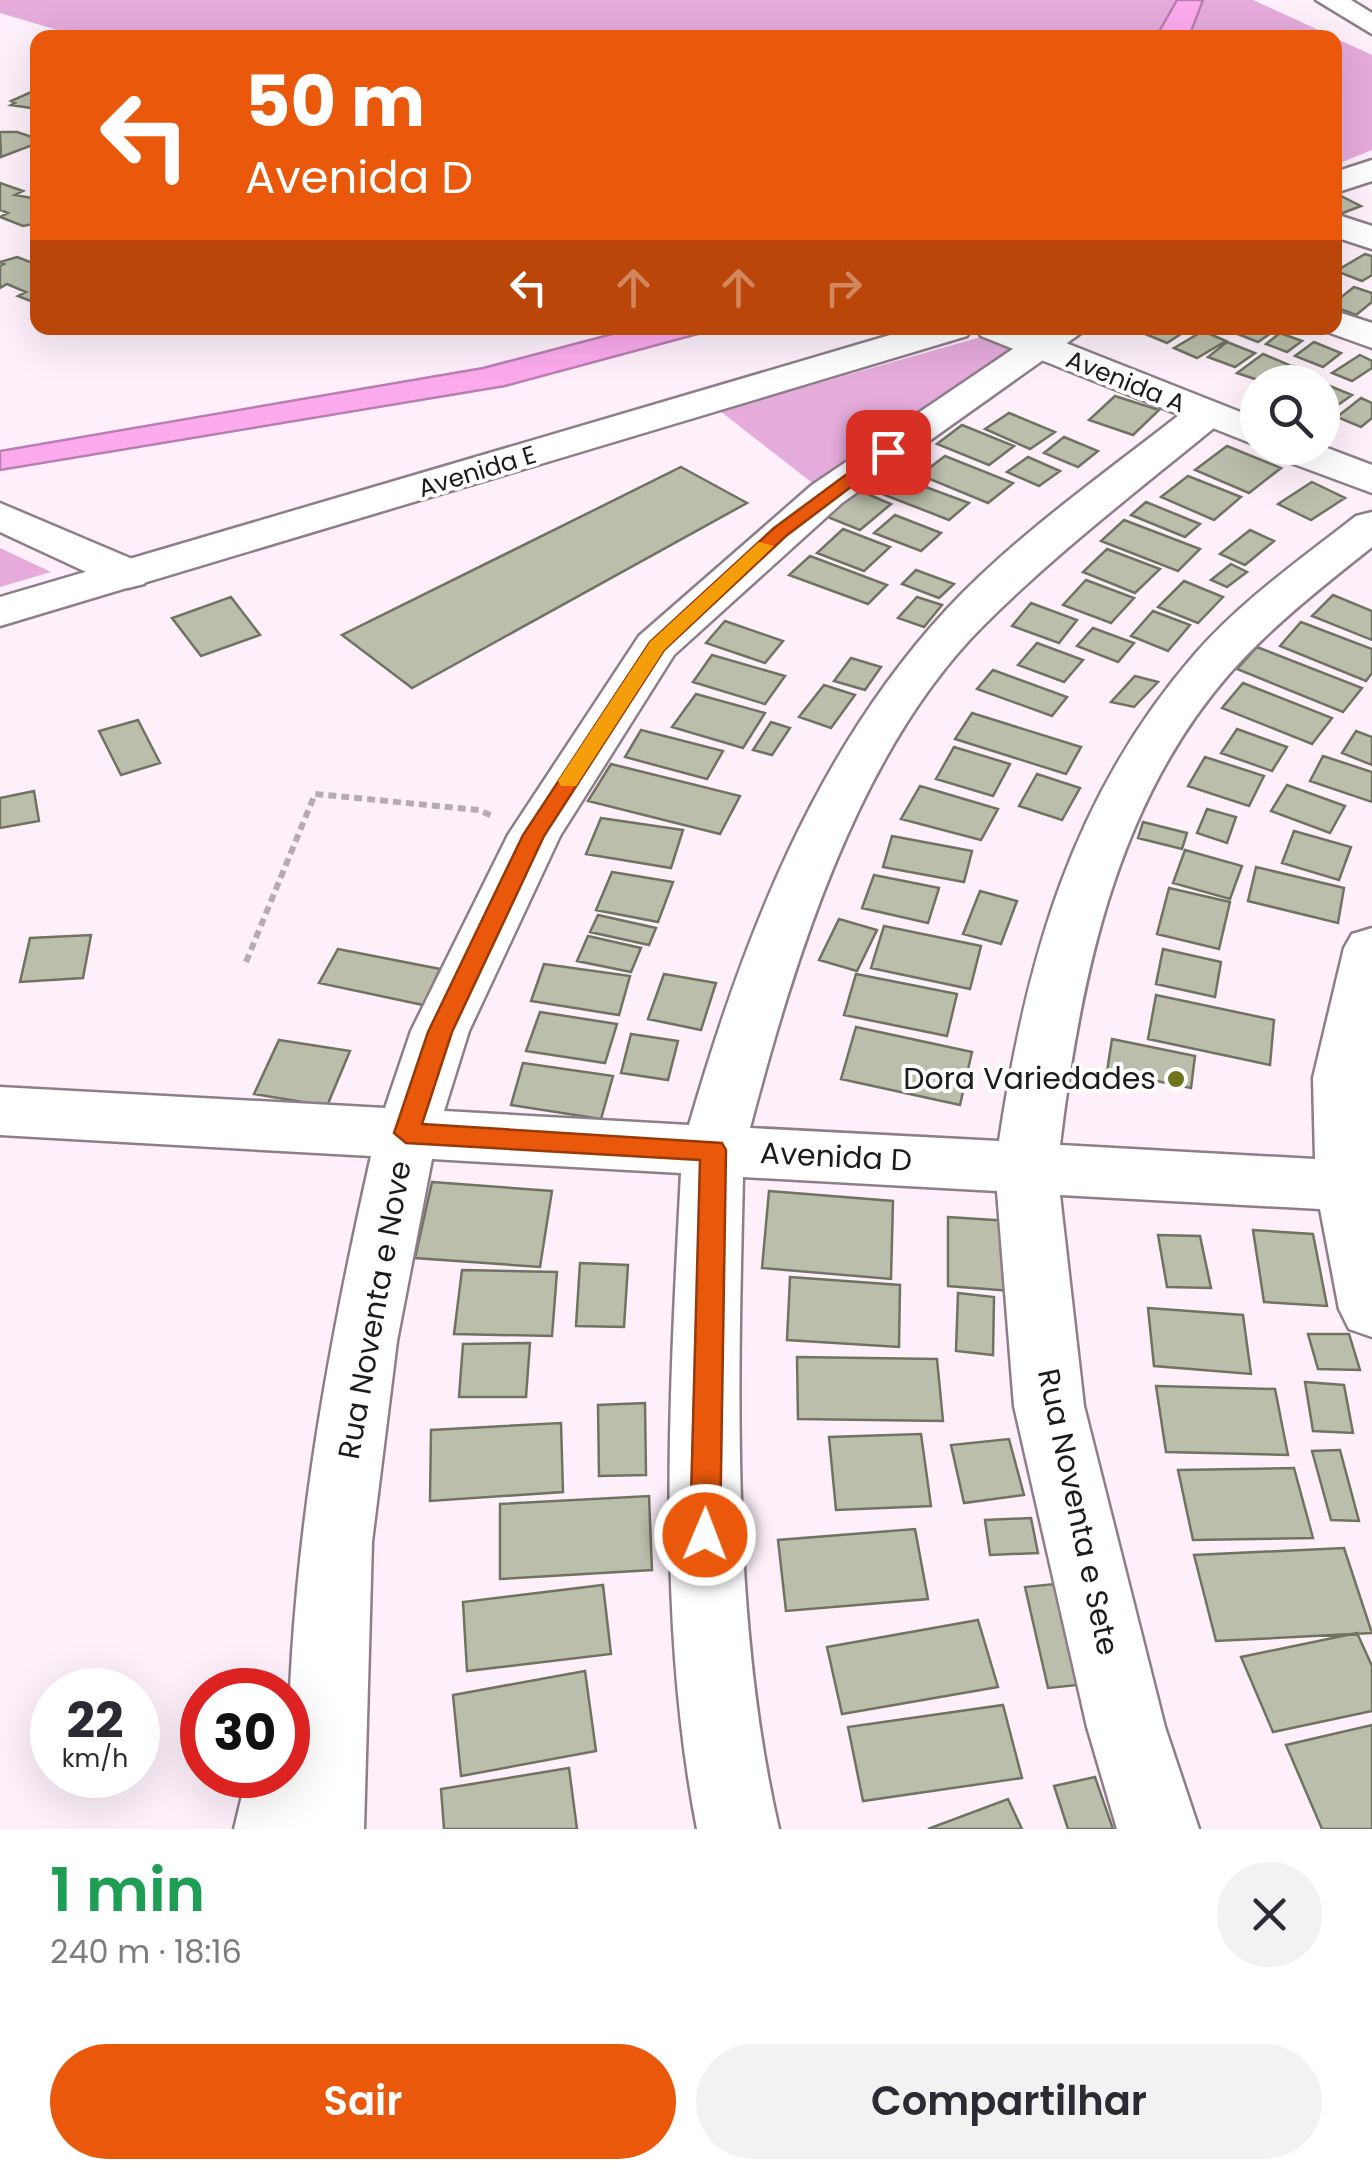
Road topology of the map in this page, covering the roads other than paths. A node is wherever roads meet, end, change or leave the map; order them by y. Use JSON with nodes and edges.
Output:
{"nodes":[{"id":1,"x":1330,"y":0,"type":"edge"},
{"id":2,"x":1372,"y":25,"type":"edge"},
{"id":3,"x":1372,"y":170,"type":"edge"},
{"id":4,"x":1342,"y":181,"type":"edge"},
{"id":5,"x":1342,"y":227,"type":"edge"},
{"id":6,"x":1372,"y":238,"type":"edge"},
{"id":7,"x":1342,"y":325,"type":"edge"},
{"id":8,"x":930,"y":335,"type":"edge"},
{"id":9,"x":1051,"y":336,"type":"edge"},
{"id":10,"x":1372,"y":336,"type":"edge"},
{"id":11,"x":1240,"y":420,"type":"edge"},
{"id":12,"x":1340,"y":445,"type":"edge"},
{"id":13,"x":1372,"y":458,"type":"edge"},
{"id":14,"x":1334,"y":465,"type":"edge"},
{"id":15,"x":1372,"y":480,"type":"edge"},
{"id":16,"x":0,"y":516,"type":"edge"},
{"id":17,"x":1372,"y":525,"type":"edge"},
{"id":18,"x":128,"y":574,"type":"junction"},
{"id":19,"x":0,"y":612,"type":"edge"},
{"id":20,"x":1372,"y":948,"type":"edge"},
{"id":21,"x":0,"y":1112,"type":"edge"},
{"id":22,"x":406,"y":1133,"type":"junction"},
{"id":23,"x":713,"y":1150,"type":"junction"},
{"id":24,"x":1026,"y":1168,"type":"junction"},
{"id":25,"x":1360,"y":1187,"type":"edge"},
{"id":26,"x":1372,"y":1310,"type":"edge"},
{"id":27,"x":336,"y":1542,"type":"junction"},
{"id":28,"x":309,"y":1668,"type":"edge"},
{"id":29,"x":282,"y":1798,"type":"edge"},
{"id":30,"x":275,"y":1829,"type":"edge"},
{"id":31,"x":323,"y":1829,"type":"edge"},
{"id":32,"x":738,"y":1829,"type":"edge"},
{"id":33,"x":1158,"y":1829,"type":"edge"}],
"edges":[{"from":1,"to":2,"type":"street"},
{"from":3,"to":4,"type":"street"},
{"from":5,"to":6,"type":"street"},
{"from":7,"to":10,"type":"street"},
{"from":8,"to":18,"type":"street","name":"Avenida E"},
{"from":9,"to":11,"type":"street","name":"Avenida A"},
{"from":9,"to":22,"type":"street","name":"Rua Noventa e Nove"},
{"from":11,"to":23,"type":"street"},
{"from":12,"to":13,"type":"street"},
{"from":14,"to":15,"type":"street"},
{"from":16,"to":18,"type":"street"},
{"from":17,"to":24,"type":"street","name":"Rua Noventa e Sete"},
{"from":18,"to":19,"type":"street","name":"Avenida E"},
{"from":20,"to":25,"type":"street"},
{"from":21,"to":22,"type":"street","name":"Avenida D"},
{"from":22,"to":23,"type":"street","name":"Avenida D"},
{"from":22,"to":27,"type":"street","name":"Rua Noventa e Nove"},
{"from":23,"to":24,"type":"street","name":"Avenida D"},
{"from":23,"to":32,"type":"street"},
{"from":24,"to":25,"type":"street","name":"Avenida D"},
{"from":24,"to":33,"type":"street","name":"Rua Noventa e Sete"},
{"from":25,"to":26,"type":"street"},
{"from":27,"to":28,"type":"street"},
{"from":27,"to":31,"type":"street","name":"Rua Noventa e Nove"},
{"from":29,"to":30,"type":"street"}]}
